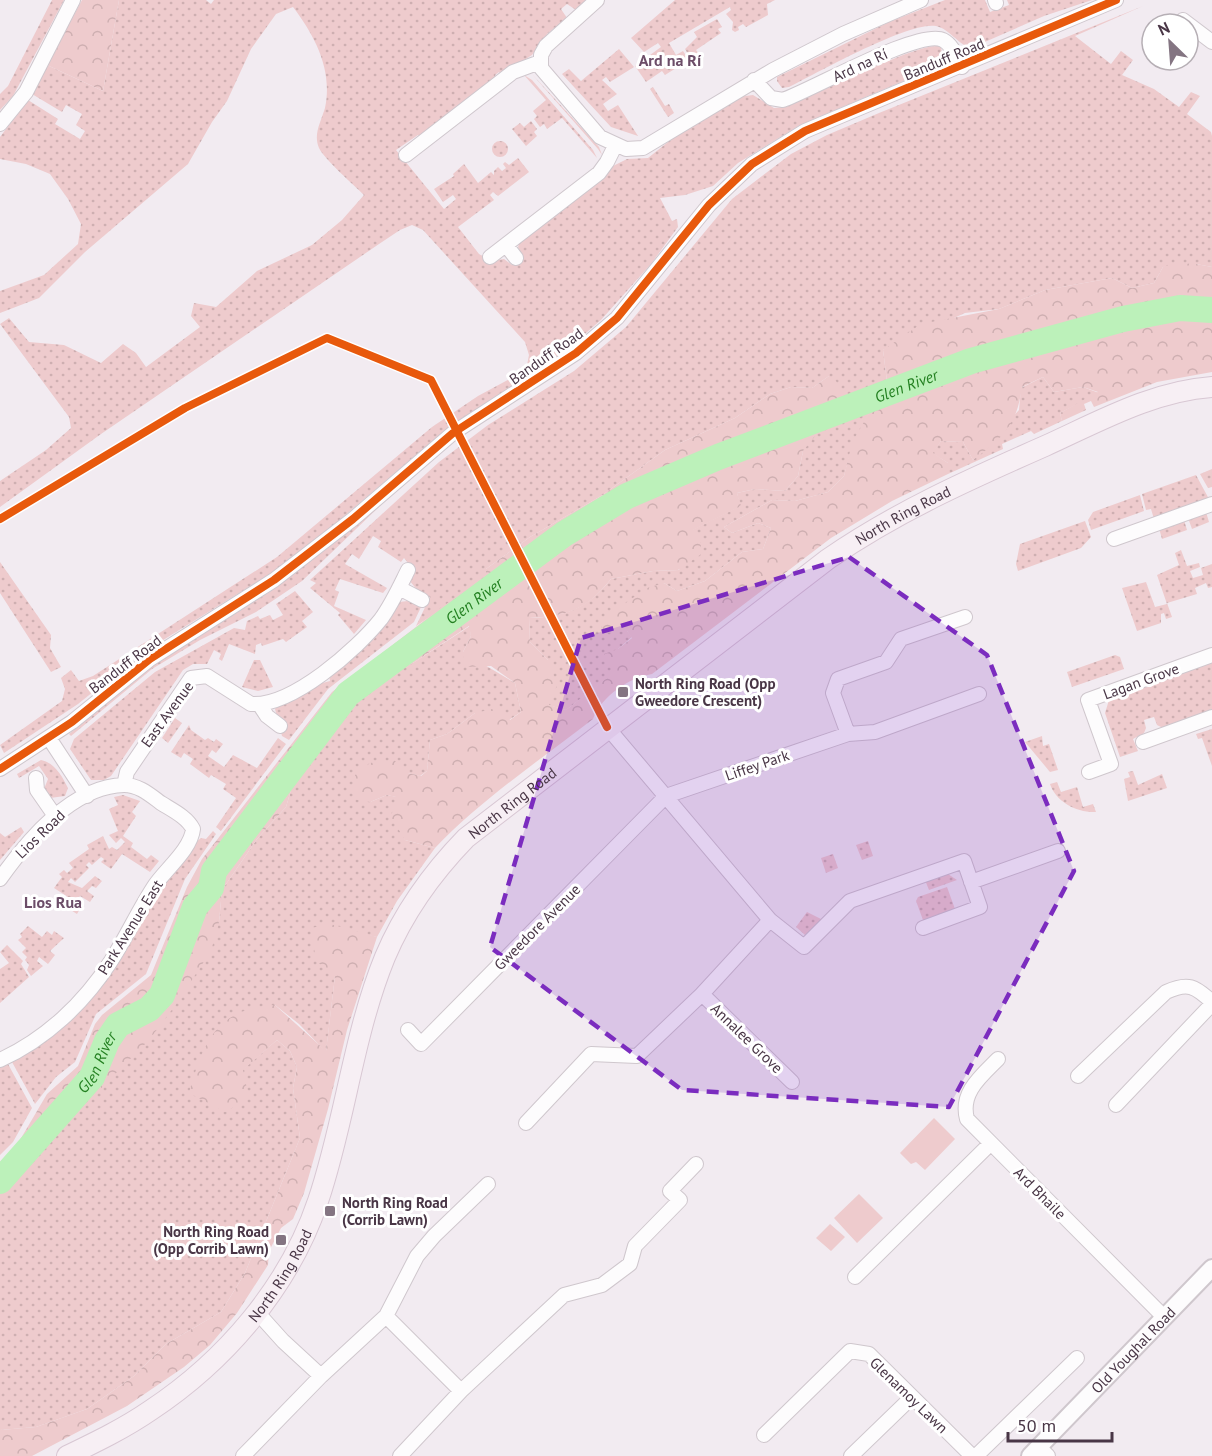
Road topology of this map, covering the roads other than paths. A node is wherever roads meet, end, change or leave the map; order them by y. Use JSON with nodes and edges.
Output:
{"nodes":[{"id":1,"x":73,"y":0,"type":"edge"},
{"id":2,"x":597,"y":0,"type":"edge"},
{"id":3,"x":921,"y":0,"type":"edge"},
{"id":4,"x":1116,"y":0,"type":"edge"},
{"id":5,"x":1200,"y":33,"type":"edge"},
{"id":6,"x":1212,"y":42,"type":"edge"},
{"id":7,"x":540,"y":62,"type":"junction"},
{"id":8,"x":962,"y":67,"type":"junction"},
{"id":9,"x":754,"y":80,"type":"junction"},
{"id":10,"x":0,"y":124,"type":"edge"},
{"id":11,"x":615,"y":146,"type":"junction"},
{"id":12,"x":406,"y":155,"type":"dead end"},
{"id":13,"x":506,"y":245,"type":"junction"},
{"id":14,"x":490,"y":257,"type":"dead end"},
{"id":15,"x":516,"y":258,"type":"dead end"},
{"id":16,"x":1212,"y":387,"type":"edge"},
{"id":17,"x":1212,"y":504,"type":"edge"},
{"id":18,"x":1114,"y":539,"type":"dead end"},
{"id":19,"x":408,"y":570,"type":"dead end"},
{"id":20,"x":399,"y":588,"type":"junction"},
{"id":21,"x":422,"y":600,"type":"dead end"},
{"id":22,"x":966,"y":617,"type":"dead end"},
{"id":23,"x":1212,"y":655,"type":"edge"},
{"id":24,"x":979,"y":694,"type":"dead end"},
{"id":25,"x":259,"y":704,"type":"junction"},
{"id":26,"x":1212,"y":717,"type":"edge"},
{"id":27,"x":280,"y":726,"type":"dead end"},
{"id":28,"x":606,"y":727,"type":"junction"},
{"id":29,"x":848,"y":734,"type":"junction"},
{"id":30,"x":49,"y":738,"type":"junction"},
{"id":31,"x":1143,"y":742,"type":"dead end"},
{"id":32,"x":0,"y":769,"type":"edge"},
{"id":33,"x":1089,"y":772,"type":"dead end"},
{"id":34,"x":36,"y":778,"type":"dead end"},
{"id":35,"x":124,"y":785,"type":"junction"},
{"id":36,"x":87,"y":796,"type":"junction"},
{"id":37,"x":666,"y":796,"type":"junction"},
{"id":38,"x":55,"y":816,"type":"junction"},
{"id":39,"x":1058,"y":851,"type":"dead end"},
{"id":40,"x":0,"y":879,"type":"edge"},
{"id":41,"x":971,"y":882,"type":"junction"},
{"id":42,"x":770,"y":920,"type":"junction"},
{"id":43,"x":923,"y":928,"type":"dead end"},
{"id":44,"x":702,"y":994,"type":"junction"},
{"id":45,"x":1212,"y":1003,"type":"edge"},
{"id":46,"x":408,"y":1030,"type":"dead end"},
{"id":47,"x":998,"y":1059,"type":"dead end"},
{"id":48,"x":0,"y":1060,"type":"edge"},
{"id":49,"x":1078,"y":1076,"type":"dead end"},
{"id":50,"x":792,"y":1082,"type":"dead end"},
{"id":51,"x":1116,"y":1105,"type":"dead end"},
{"id":52,"x":526,"y":1123,"type":"dead end"},
{"id":53,"x":991,"y":1143,"type":"junction"},
{"id":54,"x":696,"y":1164,"type":"dead end"},
{"id":55,"x":488,"y":1184,"type":"dead end"},
{"id":56,"x":1212,"y":1268,"type":"edge"},
{"id":57,"x":855,"y":1276,"type":"dead end"},
{"id":58,"x":257,"y":1312,"type":"junction"},
{"id":59,"x":386,"y":1316,"type":"junction"},
{"id":60,"x":1164,"y":1317,"type":"junction"},
{"id":61,"x":1077,"y":1358,"type":"dead end"},
{"id":62,"x":321,"y":1376,"type":"junction"},
{"id":63,"x":461,"y":1391,"type":"junction"},
{"id":64,"x":912,"y":1397,"type":"junction"},
{"id":65,"x":764,"y":1435,"type":"dead end"},
{"id":66,"x":1039,"y":1453,"type":"edge"},
{"id":67,"x":68,"y":1456,"type":"edge"},
{"id":68,"x":243,"y":1456,"type":"edge"},
{"id":69,"x":400,"y":1456,"type":"edge"},
{"id":70,"x":851,"y":1456,"type":"edge"},
{"id":71,"x":974,"y":1456,"type":"edge"}],
"edges":[{"from":1,"to":10,"type":"street"},
{"from":2,"to":7,"type":"street"},
{"from":3,"to":9,"type":"street"},
{"from":4,"to":8,"type":"street","name":"Banduff Road"},
{"from":5,"to":6,"type":"street"},
{"from":7,"to":11,"type":"street"},
{"from":7,"to":12,"type":"street"},
{"from":8,"to":9,"type":"street","name":"Ard na Rí"},
{"from":8,"to":30,"type":"street","name":"Banduff Road"},
{"from":9,"to":11,"type":"street"},
{"from":11,"to":13,"type":"street"},
{"from":13,"to":14,"type":"street"},
{"from":13,"to":15,"type":"street"},
{"from":16,"to":28,"type":"main road","name":"North Ring Road"},
{"from":17,"to":18,"type":"street"},
{"from":19,"to":20,"type":"street"},
{"from":20,"to":21,"type":"street"},
{"from":20,"to":25,"type":"street"},
{"from":22,"to":29,"type":"street"},
{"from":23,"to":33,"type":"street","name":"Lagan Grove"},
{"from":24,"to":29,"type":"street","name":"Liffey Park"},
{"from":25,"to":27,"type":"street","name":"East Avenue"},
{"from":25,"to":35,"type":"street","name":"East Avenue"},
{"from":26,"to":31,"type":"street"},
{"from":28,"to":37,"type":"street"},
{"from":28,"to":58,"type":"main road","name":"North Ring Road"},
{"from":29,"to":37,"type":"street","name":"Liffey Park"},
{"from":30,"to":32,"type":"street","name":"Banduff Road"},
{"from":30,"to":36,"type":"street"},
{"from":34,"to":38,"type":"street"},
{"from":35,"to":36,"type":"street","name":"Lios Road"},
{"from":35,"to":48,"type":"street","name":"Park Avenue East"},
{"from":36,"to":38,"type":"street","name":"Lios Road"},
{"from":37,"to":42,"type":"street"},
{"from":37,"to":46,"type":"street","name":"Gweedore Avenue"},
{"from":38,"to":40,"type":"street","name":"Lios Road"},
{"from":39,"to":41,"type":"street"},
{"from":41,"to":42,"type":"street"},
{"from":41,"to":43,"type":"street"},
{"from":42,"to":44,"type":"street","name":"Annalee Grove"},
{"from":44,"to":50,"type":"street","name":"Annalee Grove"},
{"from":44,"to":52,"type":"street","name":"Annalee Grove"},
{"from":45,"to":49,"type":"street"},
{"from":45,"to":51,"type":"street"},
{"from":47,"to":53,"type":"street","name":"Ard Bhaile"},
{"from":53,"to":57,"type":"street"},
{"from":53,"to":60,"type":"street","name":"Ard Bhaile"},
{"from":54,"to":63,"type":"street"},
{"from":55,"to":59,"type":"street"},
{"from":56,"to":60,"type":"street","name":"Old Youghal Road"},
{"from":58,"to":62,"type":"street"},
{"from":58,"to":67,"type":"main road","name":"North Ring Road"},
{"from":59,"to":62,"type":"street"},
{"from":59,"to":63,"type":"street"},
{"from":60,"to":66,"type":"street","name":"Old Youghal Road"},
{"from":61,"to":71,"type":"street"},
{"from":62,"to":68,"type":"street"},
{"from":63,"to":69,"type":"street"},
{"from":64,"to":65,"type":"street","name":"Glenamoy Lawn"},
{"from":64,"to":70,"type":"street"},
{"from":64,"to":71,"type":"street","name":"Glenamoy Lawn"}]}
